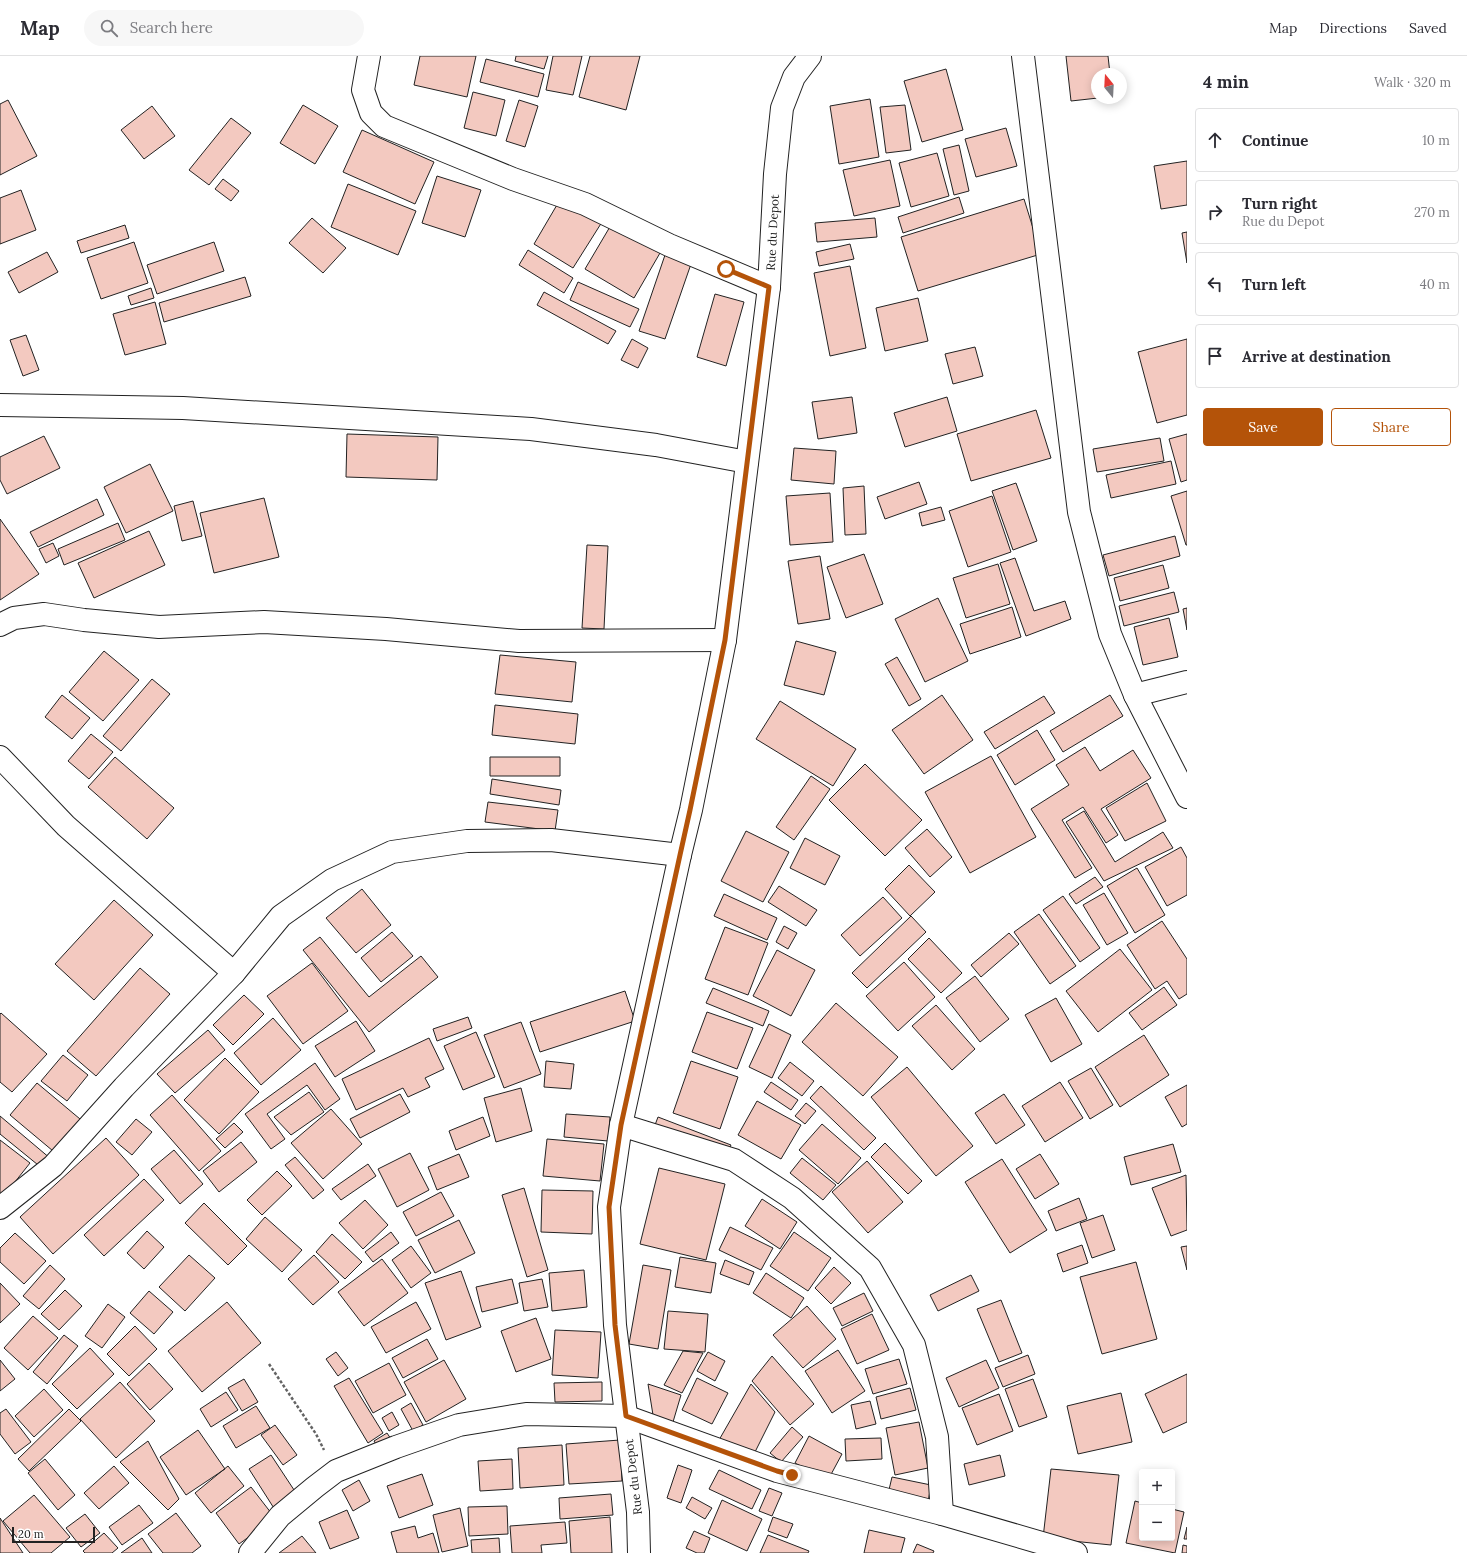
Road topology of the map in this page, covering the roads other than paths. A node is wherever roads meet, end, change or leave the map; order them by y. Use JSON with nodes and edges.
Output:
{"nodes":[{"id":1,"x":369,"y":56,"type":"edge"},
{"id":2,"x":810,"y":56,"type":"edge"},
{"id":3,"x":1023,"y":56,"type":"edge"},
{"id":4,"x":769,"y":287,"type":"junction"},
{"id":5,"x":0,"y":405,"type":"edge"},
{"id":6,"x":747,"y":462,"type":"junction"},
{"id":7,"x":0,"y":625,"type":"edge"},
{"id":8,"x":725,"y":640,"type":"junction"},
{"id":9,"x":1187,"y":682,"type":"edge"},
{"id":10,"x":1135,"y":695,"type":"junction"},
{"id":11,"x":0,"y":757,"type":"edge"},
{"id":12,"x":1187,"y":797,"type":"edge"},
{"id":13,"x":680,"y":855,"type":"junction"},
{"id":14,"x":234,"y":973,"type":"junction"},
{"id":15,"x":621,"y":1125,"type":"junction"},
{"id":16,"x":0,"y":1208,"type":"edge"},
{"id":17,"x":626,"y":1416,"type":"junction"},
{"id":18,"x":942,"y":1514,"type":"junction"},
{"id":19,"x":250,"y":1553,"type":"edge"},
{"id":20,"x":639,"y":1553,"type":"edge"},
{"id":21,"x":1076,"y":1553,"type":"edge"}],
"edges":[{"from":1,"to":4,"type":"street"},
{"from":2,"to":4,"type":"street","name":"Rue du Depot"},
{"from":3,"to":10,"type":"street"},
{"from":4,"to":6,"type":"street","name":"Rue du Depot"},
{"from":5,"to":6,"type":"street"},
{"from":6,"to":8,"type":"street","name":"Rue du Depot"},
{"from":7,"to":8,"type":"street"},
{"from":8,"to":13,"type":"street","name":"Rue du Depot"},
{"from":9,"to":10,"type":"street"},
{"from":10,"to":12,"type":"street"},
{"from":11,"to":14,"type":"street"},
{"from":13,"to":14,"type":"street"},
{"from":13,"to":15,"type":"street","name":"Rue du Depot"},
{"from":14,"to":16,"type":"street"},
{"from":15,"to":17,"type":"street","name":"Rue du Depot"},
{"from":15,"to":18,"type":"street"},
{"from":17,"to":18,"type":"street"},
{"from":17,"to":19,"type":"street"},
{"from":17,"to":20,"type":"street","name":"Rue du Depot"},
{"from":18,"to":21,"type":"street"}]}
